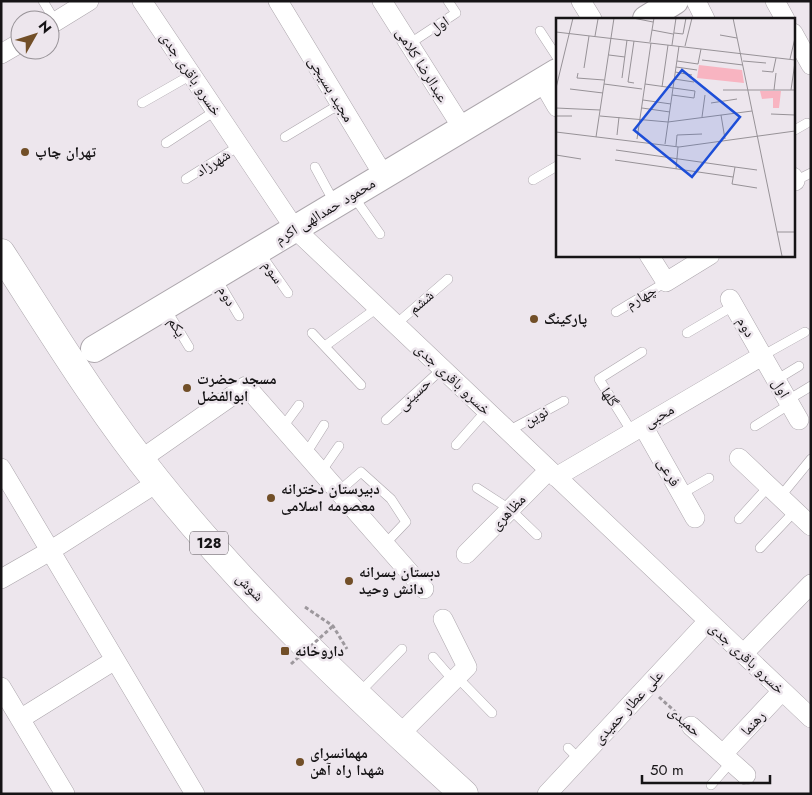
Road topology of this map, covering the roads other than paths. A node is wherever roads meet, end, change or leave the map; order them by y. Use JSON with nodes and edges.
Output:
{"nodes":[{"id":1,"x":89,"y":1,"type":"edge"},
{"id":2,"x":142,"y":1,"type":"edge"},
{"id":3,"x":278,"y":1,"type":"edge"},
{"id":4,"x":382,"y":1,"type":"edge"},
{"id":5,"x":448,"y":1,"type":"edge"},
{"id":6,"x":675,"y":1,"type":"edge"},
{"id":7,"x":696,"y":1,"type":"edge"},
{"id":8,"x":775,"y":1,"type":"edge"},
{"id":9,"x":648,"y":18,"type":"edge"},
{"id":10,"x":704,"y":18,"type":"edge"},
{"id":11,"x":784,"y":18,"type":"edge"},
{"id":12,"x":60,"y":19,"type":"edge"},
{"id":13,"x":540,"y":31,"type":"dead end"},
{"id":14,"x":794,"y":36,"type":"edge"},
{"id":15,"x":410,"y":44,"type":"junction"},
{"id":16,"x":556,"y":55,"type":"edge"},
{"id":17,"x":811,"y":65,"type":"edge"},
{"id":18,"x":191,"y":75,"type":"junction"},
{"id":19,"x":549,"y":77,"type":"edge"},
{"id":20,"x":142,"y":103,"type":"dead end"},
{"id":21,"x":556,"y":103,"type":"edge"},
{"id":22,"x":340,"y":104,"type":"junction"},
{"id":23,"x":216,"y":111,"type":"junction"},
{"id":24,"x":807,"y":123,"type":"dead end"},
{"id":25,"x":463,"y":129,"type":"junction"},
{"id":26,"x":794,"y":130,"type":"edge"},
{"id":27,"x":285,"y":137,"type":"dead end"},
{"id":28,"x":166,"y":143,"type":"dead end"},
{"id":29,"x":239,"y":146,"type":"junction"},
{"id":30,"x":315,"y":166,"type":"dead end"},
{"id":31,"x":556,"y":167,"type":"edge"},
{"id":32,"x":384,"y":176,"type":"junction"},
{"id":33,"x":186,"y":179,"type":"dead end"},
{"id":34,"x":533,"y":180,"type":"dead end"},
{"id":35,"x":344,"y":200,"type":"junction"},
{"id":36,"x":294,"y":229,"type":"junction"},
{"id":37,"x":380,"y":234,"type":"dead end"},
{"id":38,"x":259,"y":251,"type":"junction"},
{"id":39,"x":1,"y":253,"type":"edge"},
{"id":40,"x":650,"y":256,"type":"edge"},
{"id":41,"x":708,"y":256,"type":"edge"},
{"id":42,"x":216,"y":276,"type":"junction"},
{"id":43,"x":448,"y":279,"type":"dead end"},
{"id":44,"x":666,"y":282,"type":"junction"},
{"id":45,"x":288,"y":293,"type":"dead end"},
{"id":46,"x":732,"y":302,"type":"joint"},
{"id":47,"x":165,"y":307,"type":"junction"},
{"id":48,"x":377,"y":308,"type":"junction"},
{"id":49,"x":616,"y":312,"type":"dead end"},
{"id":50,"x":239,"y":316,"type":"dead end"},
{"id":51,"x":395,"y":325,"type":"junction"},
{"id":52,"x":805,"y":332,"type":"dead end"},
{"id":53,"x":312,"y":333,"type":"dead end"},
{"id":54,"x":687,"y":333,"type":"dead end"},
{"id":55,"x":325,"y":346,"type":"junction"},
{"id":56,"x":189,"y":347,"type":"dead end"},
{"id":57,"x":94,"y":350,"type":"dead end"},
{"id":58,"x":642,"y":352,"type":"dead end"},
{"id":59,"x":762,"y":356,"type":"junction"},
{"id":60,"x":799,"y":366,"type":"dead end"},
{"id":61,"x":442,"y":369,"type":"junction"},
{"id":62,"x":776,"y":380,"type":"junction"},
{"id":63,"x":361,"y":385,"type":"dead end"},
{"id":64,"x":811,"y":386,"type":"edge"},
{"id":65,"x":564,"y":401,"type":"dead end"},
{"id":66,"x":299,"y":405,"type":"dead end"},
{"id":67,"x":792,"y":408,"type":"junction"},
{"id":68,"x":486,"y":411,"type":"junction"},
{"id":69,"x":386,"y":420,"type":"dead end"},
{"id":70,"x":324,"y":425,"type":"dead end"},
{"id":71,"x":755,"y":426,"type":"dead end"},
{"id":72,"x":282,"y":428,"type":"junction"},
{"id":73,"x":637,"y":429,"type":"junction"},
{"id":74,"x":507,"y":431,"type":"junction"},
{"id":75,"x":456,"y":445,"type":"dead end"},
{"id":76,"x":339,"y":446,"type":"dead end"},
{"id":77,"x":305,"y":455,"type":"junction"},
{"id":78,"x":739,"y":458,"type":"dead end"},
{"id":79,"x":811,"y":459,"type":"edge"},
{"id":80,"x":140,"y":460,"type":"junction"},
{"id":81,"x":1,"y":468,"type":"edge"},
{"id":82,"x":320,"y":472,"type":"junction"},
{"id":83,"x":552,"y":473,"type":"junction"},
{"id":84,"x":709,"y":478,"type":"dead end"},
{"id":85,"x":158,"y":482,"type":"junction"},
{"id":86,"x":477,"y":488,"type":"dead end"},
{"id":87,"x":774,"y":491,"type":"junction"},
{"id":88,"x":338,"y":492,"type":"junction"},
{"id":89,"x":681,"y":494,"type":"junction"},
{"id":90,"x":511,"y":510,"type":"junction"},
{"id":91,"x":795,"y":511,"type":"junction"},
{"id":92,"x":695,"y":518,"type":"dead end"},
{"id":93,"x":739,"y":519,"type":"dead end"},
{"id":94,"x":811,"y":526,"type":"edge"},
{"id":95,"x":537,"y":535,"type":"dead end"},
{"id":96,"x":385,"y":544,"type":"junction"},
{"id":97,"x":760,"y":548,"type":"dead end"},
{"id":98,"x":50,"y":550,"type":"junction"},
{"id":99,"x":466,"y":554,"type":"dead end"},
{"id":100,"x":1,"y":579,"type":"edge"},
{"id":101,"x":811,"y":584,"type":"edge"},
{"id":102,"x":424,"y":589,"type":"dead end"},
{"id":103,"x":443,"y":618,"type":"dead end"},
{"id":104,"x":708,"y":621,"type":"junction"},
{"id":105,"x":402,"y":649,"type":"dead end"},
{"id":106,"x":743,"y":654,"type":"junction"},
{"id":107,"x":433,"y":657,"type":"dead end"},
{"id":108,"x":115,"y":660,"type":"junction"},
{"id":109,"x":459,"y":675,"type":"junction"},
{"id":110,"x":1,"y":687,"type":"edge"},
{"id":111,"x":782,"y":691,"type":"junction"},
{"id":112,"x":357,"y":696,"type":"junction"},
{"id":113,"x":492,"y":713,"type":"dead end"},
{"id":114,"x":811,"y":718,"type":"edge"},
{"id":115,"x":20,"y":719,"type":"junction"},
{"id":116,"x":691,"y":726,"type":"road end"},
{"id":117,"x":399,"y":735,"type":"junction"},
{"id":118,"x":727,"y":758,"type":"junction"},
{"id":119,"x":746,"y":775,"type":"dead end"},
{"id":120,"x":711,"y":785,"type":"dead end"},
{"id":121,"x":65,"y":794,"type":"edge"},
{"id":122,"x":195,"y":794,"type":"edge"},
{"id":123,"x":464,"y":794,"type":"edge"},
{"id":124,"x":547,"y":794,"type":"edge"}],
"edges":[{"from":1,"to":12,"type":"street"},
{"from":2,"to":18,"type":"street","name":"خسرو باقری جدی"},
{"from":3,"to":22,"type":"street","name":"مجید بسیجی"},
{"from":4,"to":15,"type":"street","name":"عبدالرضا کلامی"},
{"from":5,"to":15,"type":"lane","name":"اول"},
{"from":6,"to":9,"type":"street"},
{"from":7,"to":10,"type":"street"},
{"from":8,"to":11,"type":"street"},
{"from":13,"to":16,"type":"lane"},
{"from":14,"to":17,"type":"street"},
{"from":15,"to":25,"type":"street","name":"عبدالرضا کلامی"},
{"from":18,"to":20,"type":"lane"},
{"from":18,"to":23,"type":"street","name":"خسرو باقری جدی"},
{"from":19,"to":21,"type":"street"},
{"from":19,"to":25,"type":"street","name":"محمود حمدالهی اکرم"},
{"from":22,"to":27,"type":"lane"},
{"from":22,"to":32,"type":"street","name":"مجید بسیجی"},
{"from":23,"to":28,"type":"lane"},
{"from":23,"to":29,"type":"street","name":"خسرو باقری جدی"},
{"from":24,"to":26,"type":"lane"},
{"from":25,"to":32,"type":"street","name":"محمود حمدالهی اکرم"},
{"from":29,"to":33,"type":"lane","name":"شهرزاد"},
{"from":29,"to":36,"type":"street","name":"خسرو باقری جدی"},
{"from":30,"to":35,"type":"lane"},
{"from":31,"to":34,"type":"lane"},
{"from":32,"to":35,"type":"street","name":"محمود حمدالهی اکرم"},
{"from":35,"to":36,"type":"street","name":"محمود حمدالهی اکرم"},
{"from":35,"to":37,"type":"lane"},
{"from":36,"to":38,"type":"street","name":"محمود حمدالهی اکرم"},
{"from":36,"to":48,"type":"street","name":"خسرو باقری جدی"},
{"from":38,"to":42,"type":"street","name":"محمود حمدالهی اکرم"},
{"from":38,"to":45,"type":"lane","name":"سوم"},
{"from":39,"to":80,"type":"main road","name":"شوش","number":"128"},
{"from":40,"to":44,"type":"street"},
{"from":41,"to":44,"type":"street"},
{"from":42,"to":47,"type":"street","name":"محمود حمدالهی اکرم"},
{"from":42,"to":50,"type":"lane","name":"دوم"},
{"from":43,"to":51,"type":"lane","name":"ششم"},
{"from":44,"to":49,"type":"lane","name":"چهارم"},
{"from":46,"to":54,"type":"lane"},
{"from":46,"to":59,"type":"street","name":"دوم"},
{"from":47,"to":56,"type":"lane","name":"یکم"},
{"from":47,"to":57,"type":"street","name":"محمود حمدالهی اکرم"},
{"from":48,"to":51,"type":"street","name":"خسرو باقری جدی"},
{"from":48,"to":55,"type":"lane"},
{"from":51,"to":61,"type":"street","name":"خسرو باقری جدی"},
{"from":52,"to":59,"type":"lane"},
{"from":53,"to":55,"type":"lane"},
{"from":55,"to":63,"type":"lane"},
{"from":58,"to":73,"type":"lane","name":"گلها"},
{"from":59,"to":62,"type":"street","name":"اول"},
{"from":59,"to":73,"type":"street","name":"محبی"},
{"from":60,"to":62,"type":"lane"},
{"from":61,"to":68,"type":"street","name":"خسرو باقری جدی"},
{"from":61,"to":69,"type":"lane","name":"حسینی"},
{"from":62,"to":67,"type":"street","name":"اول"},
{"from":64,"to":67,"type":"lane"},
{"from":65,"to":74,"type":"lane","name":"نوین"},
{"from":66,"to":72,"type":"lane"},
{"from":67,"to":71,"type":"lane"},
{"from":68,"to":74,"type":"street","name":"خسرو باقری جدی"},
{"from":68,"to":75,"type":"lane"},
{"from":70,"to":77,"type":"lane"},
{"from":72,"to":77,"type":"street"},
{"from":72,"to":80,"type":"street"},
{"from":73,"to":83,"type":"street","name":"محبی"},
{"from":73,"to":89,"type":"street","name":"فرعی"},
{"from":74,"to":83,"type":"street","name":"خسرو باقری جدی"},
{"from":76,"to":82,"type":"lane"},
{"from":77,"to":82,"type":"street"},
{"from":78,"to":87,"type":"street"},
{"from":79,"to":87,"type":"lane"},
{"from":80,"to":85,"type":"main road","name":"شوش","number":"128"},
{"from":81,"to":98,"type":"street"},
{"from":82,"to":88,"type":"street"},
{"from":83,"to":90,"type":"street","name":"مظاهری"},
{"from":83,"to":104,"type":"street","name":"خسرو باقری جدی"},
{"from":84,"to":89,"type":"lane"},
{"from":85,"to":98,"type":"street"},
{"from":85,"to":112,"type":"main road","name":"شوش","number":"128"},
{"from":86,"to":90,"type":"lane"},
{"from":87,"to":91,"type":"street"},
{"from":87,"to":93,"type":"lane"},
{"from":88,"to":96,"type":"street"},
{"from":88,"to":96,"type":"lane"},
{"from":89,"to":92,"type":"street","name":"فرعی"},
{"from":90,"to":95,"type":"lane"},
{"from":90,"to":99,"type":"street","name":"مظاهری"},
{"from":91,"to":94,"type":"street"},
{"from":91,"to":97,"type":"lane"},
{"from":96,"to":102,"type":"street"},
{"from":98,"to":100,"type":"street"},
{"from":98,"to":108,"type":"street"},
{"from":101,"to":106,"type":"street"},
{"from":103,"to":109,"type":"street"},
{"from":104,"to":106,"type":"street","name":"خسرو باقری جدی"},
{"from":104,"to":124,"type":"street","name":"علی عطار حمیدی"},
{"from":105,"to":112,"type":"lane"},
{"from":106,"to":111,"type":"street","name":"خسرو باقری جدی"},
{"from":107,"to":109,"type":"lane"},
{"from":108,"to":115,"type":"street"},
{"from":108,"to":122,"type":"street"},
{"from":109,"to":113,"type":"lane"},
{"from":109,"to":117,"type":"street"},
{"from":110,"to":115,"type":"street"},
{"from":111,"to":114,"type":"street","name":"خسرو باقری جدی"},
{"from":111,"to":118,"type":"street","name":"رهنما"},
{"from":112,"to":117,"type":"main road","name":"شوش","number":"128"},
{"from":115,"to":121,"type":"street"},
{"from":116,"to":118,"type":"street","name":"حمیدی"},
{"from":117,"to":123,"type":"main road","name":"شوش","number":"128"},
{"from":118,"to":119,"type":"street","name":"حمیدی"},
{"from":118,"to":120,"type":"lane"}]}
